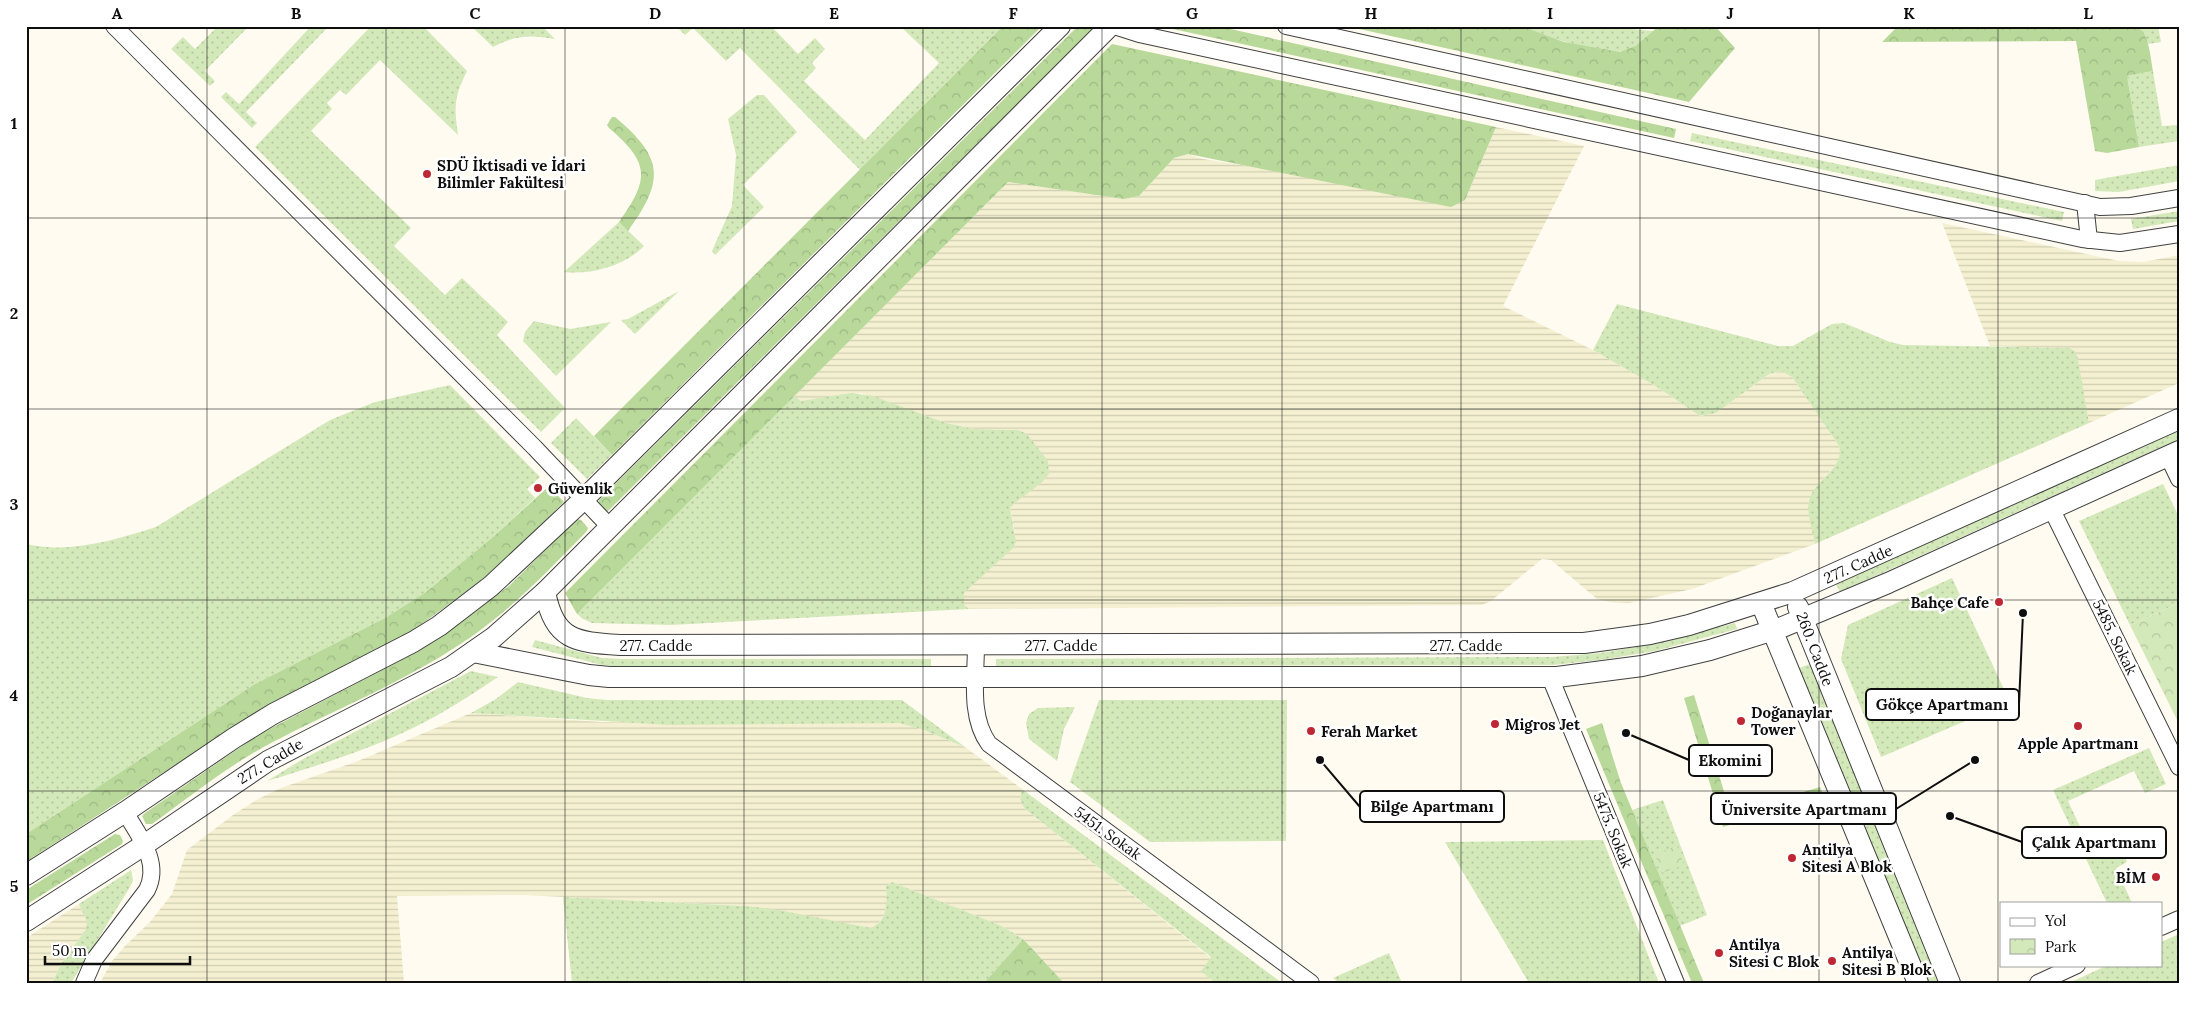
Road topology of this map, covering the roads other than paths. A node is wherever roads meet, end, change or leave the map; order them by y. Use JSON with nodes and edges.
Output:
{"nodes":[{"id":1,"x":114,"y":26,"type":"edge"},
{"id":2,"x":1060,"y":26,"type":"edge"},
{"id":3,"x":1112,"y":26,"type":"edge"},
{"id":4,"x":1286,"y":26,"type":"edge"},
{"id":5,"x":2179,"y":198,"type":"edge"},
{"id":6,"x":2085,"y":204,"type":"junction"},
{"id":7,"x":2179,"y":234,"type":"edge"},
{"id":8,"x":2089,"y":240,"type":"junction"},
{"id":9,"x":2179,"y":419,"type":"edge"},
{"id":10,"x":2173,"y":453,"type":"edge"},
{"id":11,"x":2179,"y":479,"type":"edge"},
{"id":12,"x":584,"y":499,"type":"junction"},
{"id":13,"x":2051,"y":508,"type":"junction"},
{"id":14,"x":610,"y":527,"type":"junction"},
{"id":15,"x":545,"y":592,"type":"junction"},
{"id":16,"x":1793,"y":592,"type":"junction"},
{"id":17,"x":1761,"y":603,"type":"junction"},
{"id":18,"x":1803,"y":619,"type":"junction"},
{"id":19,"x":1773,"y":631,"type":"junction"},
{"id":20,"x":976,"y":645,"type":"junction"},
{"id":21,"x":473,"y":652,"type":"junction"},
{"id":22,"x":1550,"y":677,"type":"junction"},
{"id":23,"x":976,"y":678,"type":"junction"},
{"id":24,"x":2179,"y":767,"type":"edge"},
{"id":25,"x":126,"y":812,"type":"junction"},
{"id":26,"x":144,"y":845,"type":"junction"},
{"id":27,"x":26,"y":875,"type":"edge"},
{"id":28,"x":2179,"y":919,"type":"edge"},
{"id":29,"x":26,"y":921,"type":"edge"},
{"id":30,"x":2162,"y":927,"type":"edge"},
{"id":31,"x":2075,"y":966,"type":"edge"},
{"id":32,"x":84,"y":983,"type":"edge"},
{"id":33,"x":1311,"y":983,"type":"edge"},
{"id":34,"x":1676,"y":983,"type":"edge"},
{"id":35,"x":1918,"y":983,"type":"edge"},
{"id":36,"x":1950,"y":983,"type":"edge"},
{"id":37,"x":2038,"y":983,"type":"edge"}],
"edges":[{"from":1,"to":12,"type":"street"},
{"from":2,"to":12,"type":"street"},
{"from":3,"to":8,"type":"street"},
{"from":3,"to":14,"type":"street"},
{"from":4,"to":6,"type":"street"},
{"from":5,"to":6,"type":"street"},
{"from":6,"to":8,"type":"street"},
{"from":7,"to":8,"type":"street"},
{"from":9,"to":16,"type":"street","name":"277. Cadde"},
{"from":10,"to":11,"type":"street"},
{"from":10,"to":13,"type":"street","name":"277. Cadde"},
{"from":12,"to":14,"type":"street"},
{"from":12,"to":25,"type":"street"},
{"from":13,"to":18,"type":"street","name":"277. Cadde"},
{"from":13,"to":24,"type":"street","name":"5485. Sokak"},
{"from":14,"to":15,"type":"street"},
{"from":15,"to":20,"type":"street","name":"277. Cadde"},
{"from":15,"to":21,"type":"street","name":"277. Cadde"},
{"from":16,"to":17,"type":"street","name":"277. Cadde"},
{"from":16,"to":18,"type":"street","name":"260. Cadde"},
{"from":17,"to":19,"type":"street","name":"260. Cadde"},
{"from":17,"to":20,"type":"street","name":"277. Cadde"},
{"from":18,"to":19,"type":"street","name":"277. Cadde"},
{"from":18,"to":36,"type":"street","name":"260. Cadde"},
{"from":19,"to":22,"type":"street","name":"277. Cadde"},
{"from":19,"to":35,"type":"street","name":"260. Cadde"},
{"from":20,"to":23,"type":"street","name":"5451. Sokak"},
{"from":21,"to":23,"type":"street","name":"277. Cadde"},
{"from":21,"to":26,"type":"street","name":"277. Cadde"},
{"from":22,"to":23,"type":"street","name":"277. Cadde"},
{"from":22,"to":34,"type":"street","name":"5475. Sokak"},
{"from":23,"to":33,"type":"street","name":"5451. Sokak"},
{"from":25,"to":26,"type":"street"},
{"from":25,"to":27,"type":"street"},
{"from":26,"to":29,"type":"street","name":"277. Cadde"},
{"from":26,"to":32,"type":"street"},
{"from":28,"to":30,"type":"street"},
{"from":31,"to":37,"type":"street"}]}
